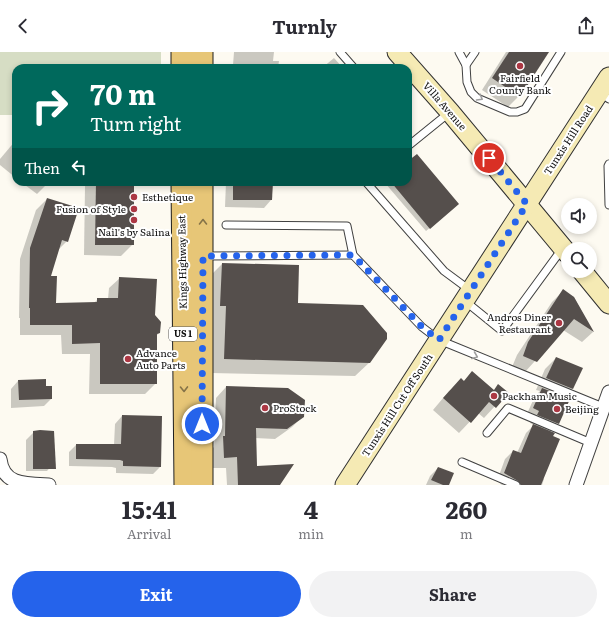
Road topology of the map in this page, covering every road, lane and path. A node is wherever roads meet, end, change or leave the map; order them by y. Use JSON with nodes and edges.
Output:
{"nodes":[{"id":1,"x":182,"y":52,"type":"edge"},
{"id":2,"x":202,"y":52,"type":"edge"},
{"id":3,"x":397,"y":52,"type":"edge"},
{"id":4,"x":459,"y":52,"type":"edge"},
{"id":5,"x":475,"y":52,"type":"edge"},
{"id":6,"x":561,"y":52,"type":"edge"},
{"id":7,"x":342,"y":53,"type":"edge"},
{"id":8,"x":182,"y":64,"type":"edge"},
{"id":9,"x":202,"y":64,"type":"edge"},
{"id":10,"x":351,"y":64,"type":"edge"},
{"id":11,"x":408,"y":64,"type":"edge"},
{"id":12,"x":466,"y":65,"type":"junction"},
{"id":13,"x":412,"y":69,"type":"edge"},
{"id":14,"x":609,"y":76,"type":"edge"},
{"id":15,"x":604,"y":96,"type":"edge"},
{"id":16,"x":450,"y":112,"type":"junction"},
{"id":17,"x":412,"y":143,"type":"edge"},
{"id":18,"x":609,"y":164,"type":"edge"},
{"id":19,"x":183,"y":186,"type":"edge"},
{"id":20,"x":201,"y":186,"type":"edge"},
{"id":21,"x":370,"y":186,"type":"edge"},
{"id":22,"x":527,"y":204,"type":"junction"},
{"id":23,"x":609,"y":204,"type":"edge"},
{"id":24,"x":226,"y":225,"type":"dead end"},
{"id":25,"x":561,"y":246,"type":"edge"},
{"id":26,"x":192,"y":255,"type":"junction"},
{"id":27,"x":353,"y":255,"type":"junction"},
{"id":28,"x":561,"y":256,"type":"edge"},
{"id":29,"x":588,"y":278,"type":"edge"},
{"id":30,"x":468,"y":296,"type":"junction"},
{"id":31,"x":609,"y":304,"type":"edge"},
{"id":32,"x":439,"y":340,"type":"junction"},
{"id":33,"x":609,"y":392,"type":"edge"},
{"id":34,"x":604,"y":407,"type":"junction"},
{"id":35,"x":487,"y":433,"type":"dead end"},
{"id":36,"x":591,"y":443,"type":"junction"},
{"id":37,"x":0,"y":459,"type":"edge"},
{"id":38,"x":462,"y":462,"type":"dead end"},
{"id":39,"x":49,"y":485,"type":"edge"},
{"id":40,"x":185,"y":485,"type":"edge"},
{"id":41,"x":202,"y":485,"type":"edge"},
{"id":42,"x":345,"y":485,"type":"edge"},
{"id":43,"x":516,"y":485,"type":"edge"},
{"id":44,"x":576,"y":485,"type":"edge"}],
"edges":[{"from":1,"to":8,"type":"main road"},
{"from":2,"to":9,"type":"main road"},
{"from":3,"to":11,"type":"main road","name":"Villa Avenue"},
{"from":4,"to":12,"type":"lane"},
{"from":5,"to":12,"type":"lane"},
{"from":12,"to":6,"type":"lane","one_way":true},
{"from":7,"to":10,"type":"lane"},
{"from":13,"to":16,"type":"main road","name":"Villa Avenue"},
{"from":14,"to":15,"type":"main road","name":"Tunxis Hill Road"},
{"from":15,"to":22,"type":"main road","name":"Tunxis Hill Road"},
{"from":16,"to":17,"type":"lane"},
{"from":16,"to":22,"type":"main road","name":"Villa Avenue"},
{"from":18,"to":23,"type":"lane"},
{"from":19,"to":26,"type":"main road","name":"Kings Highway East","number":"US 1"},
{"from":26,"to":20,"type":"main road","name":"Kings Highway East","number":"US 1","one_way":true},
{"from":21,"to":30,"type":"lane"},
{"from":22,"to":25,"type":"main road","name":"Villa Avenue"},
{"from":22,"to":30,"type":"main road","name":"Tunxis Hill Cut Off South"},
{"from":24,"to":27,"type":"lane"},
{"from":26,"to":27,"type":"lane"},
{"from":26,"to":40,"type":"main road","name":"Kings Highway East","number":"US 1","one_way":true},
{"from":26,"to":41,"type":"main road","name":"Kings Highway East","number":"US 1"},
{"from":27,"to":32,"type":"lane"},
{"from":28,"to":30,"type":"lane"},
{"from":29,"to":31,"type":"main road"},
{"from":30,"to":32,"type":"main road","name":"Tunxis Hill Cut Off South"},
{"from":32,"to":34,"type":"lane","one_way":true},
{"from":32,"to":42,"type":"main road","name":"Tunxis Hill Cut Off South"},
{"from":33,"to":34,"type":"street"},
{"from":34,"to":36,"type":"street"},
{"from":35,"to":36,"type":"lane"},
{"from":36,"to":44,"type":"street"},
{"from":37,"to":39,"type":"street"},
{"from":38,"to":43,"type":"lane"}]}
